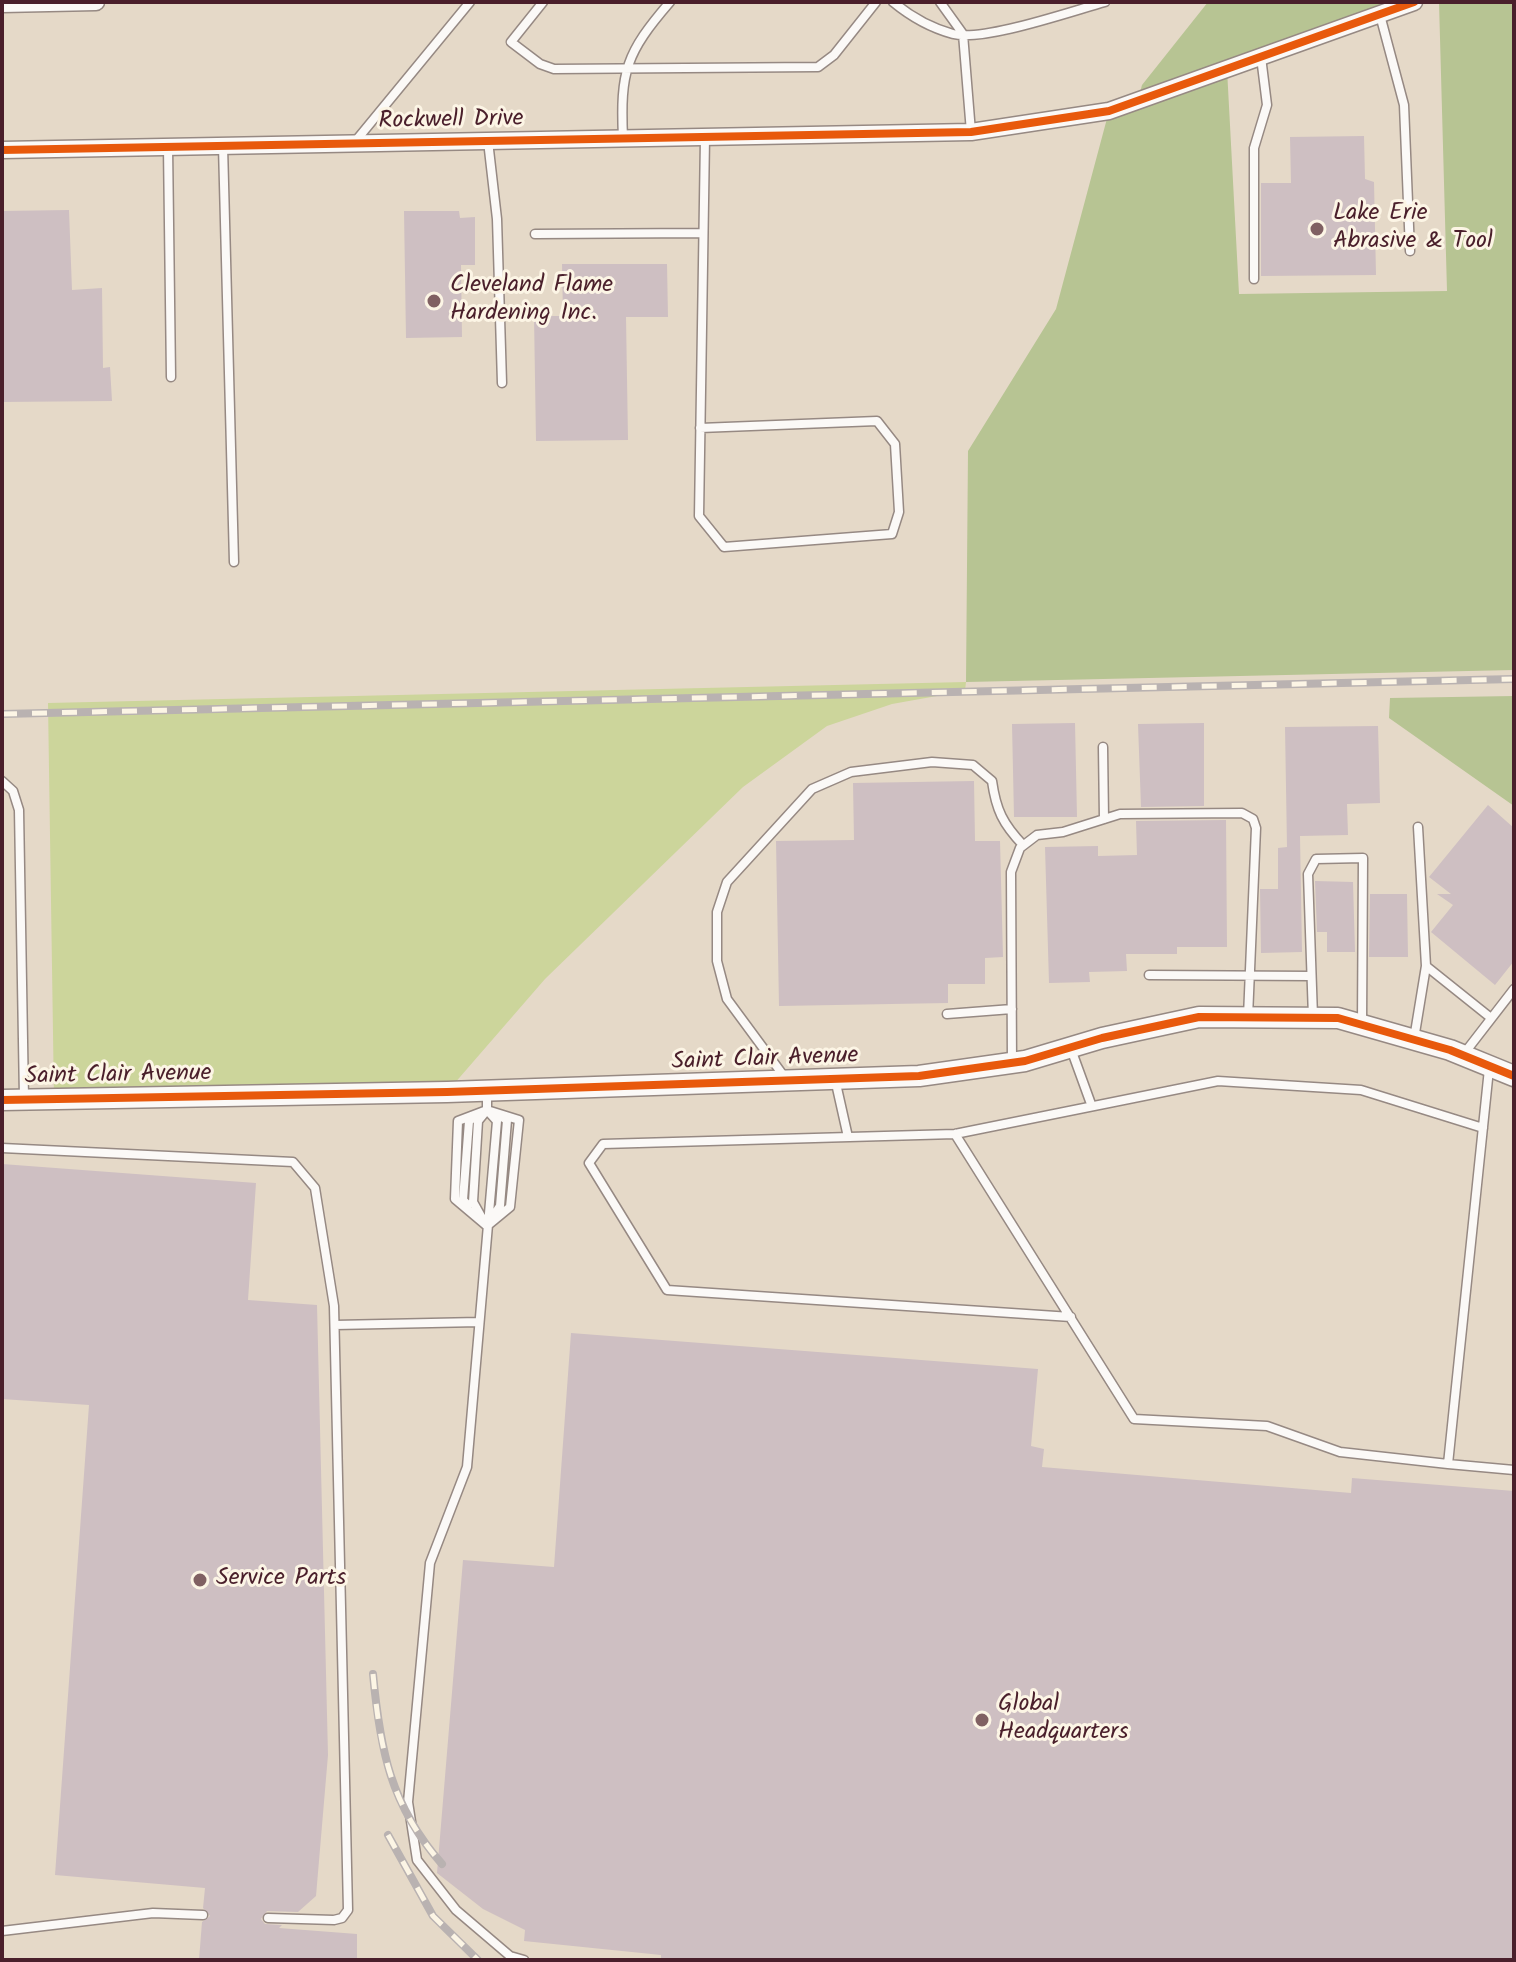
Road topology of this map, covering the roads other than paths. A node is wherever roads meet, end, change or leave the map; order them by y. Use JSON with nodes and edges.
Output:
{"nodes":[{"id":1,"x":96,"y":2,"type":"edge"},
{"id":2,"x":470,"y":2,"type":"edge"},
{"id":3,"x":543,"y":2,"type":"edge"},
{"id":4,"x":670,"y":2,"type":"edge"},
{"id":5,"x":876,"y":2,"type":"edge"},
{"id":6,"x":893,"y":2,"type":"edge"},
{"id":7,"x":940,"y":2,"type":"edge"},
{"id":8,"x":1105,"y":2,"type":"edge"},
{"id":9,"x":1414,"y":2,"type":"edge"},
{"id":10,"x":2,"y":4,"type":"edge"},
{"id":11,"x":1380,"y":14,"type":"junction"},
{"id":12,"x":963,"y":34,"type":"junction"},
{"id":13,"x":1261,"y":56,"type":"junction"},
{"id":14,"x":626,"y":69,"type":"junction"},
{"id":15,"x":971,"y":132,"type":"junction"},
{"id":16,"x":705,"y":138,"type":"junction"},
{"id":17,"x":623,"y":139,"type":"junction"},
{"id":18,"x":488,"y":141,"type":"junction"},
{"id":19,"x":353,"y":144,"type":"junction"},
{"id":20,"x":223,"y":146,"type":"junction"},
{"id":21,"x":168,"y":147,"type":"junction"},
{"id":22,"x":2,"y":150,"type":"edge"},
{"id":23,"x":703,"y":233,"type":"junction"},
{"id":24,"x":535,"y":234,"type":"dead end"},
{"id":25,"x":1410,"y":251,"type":"dead end"},
{"id":26,"x":1254,"y":279,"type":"dead end"},
{"id":27,"x":171,"y":377,"type":"dead end"},
{"id":28,"x":502,"y":383,"type":"dead end"},
{"id":29,"x":700,"y":428,"type":"junction"},
{"id":30,"x":234,"y":562,"type":"dead end"},
{"id":31,"x":1103,"y":747,"type":"dead end"},
{"id":32,"x":2,"y":781,"type":"edge"},
{"id":33,"x":1104,"y":819,"type":"junction"},
{"id":34,"x":1418,"y":827,"type":"dead end"},
{"id":35,"x":1023,"y":845,"type":"junction"},
{"id":36,"x":1426,"y":966,"type":"junction"},
{"id":37,"x":1250,"y":974,"type":"junction"},
{"id":38,"x":1149,"y":975,"type":"dead end"},
{"id":39,"x":1311,"y":976,"type":"junction"},
{"id":40,"x":1514,"y":989,"type":"edge"},
{"id":41,"x":1511,"y":1000,"type":"edge"},
{"id":42,"x":1012,"y":1009,"type":"junction"},
{"id":43,"x":947,"y":1014,"type":"dead end"},
{"id":44,"x":1248,"y":1017,"type":"junction"},
{"id":45,"x":1313,"y":1018,"type":"junction"},
{"id":46,"x":1491,"y":1018,"type":"junction"},
{"id":47,"x":1362,"y":1025,"type":"junction"},
{"id":48,"x":1414,"y":1040,"type":"junction"},
{"id":49,"x":1071,"y":1047,"type":"junction"},
{"id":50,"x":1463,"y":1055,"type":"junction"},
{"id":51,"x":1012,"y":1063,"type":"junction"},
{"id":52,"x":1489,"y":1066,"type":"junction"},
{"id":53,"x":1514,"y":1076,"type":"edge"},
{"id":54,"x":835,"y":1079,"type":"junction"},
{"id":55,"x":787,"y":1080,"type":"junction"},
{"id":56,"x":24,"y":1099,"type":"junction"},
{"id":57,"x":2,"y":1100,"type":"edge"},
{"id":58,"x":487,"y":1100,"type":"junction"},
{"id":59,"x":1091,"y":1104,"type":"junction"},
{"id":60,"x":1483,"y":1128,"type":"junction"},
{"id":61,"x":955,"y":1134,"type":"junction"},
{"id":62,"x":848,"y":1137,"type":"junction"},
{"id":63,"x":2,"y":1148,"type":"edge"},
{"id":64,"x":487,"y":1226,"type":"junction"},
{"id":65,"x":1071,"y":1317,"type":"junction"},
{"id":66,"x":479,"y":1322,"type":"junction"},
{"id":67,"x":335,"y":1325,"type":"junction"},
{"id":68,"x":1448,"y":1464,"type":"junction"},
{"id":69,"x":1514,"y":1470,"type":"edge"},
{"id":70,"x":203,"y":1915,"type":"dead end"},
{"id":71,"x":268,"y":1918,"type":"dead end"},
{"id":72,"x":2,"y":1931,"type":"edge"},
{"id":73,"x":524,"y":1960,"type":"edge"}],
"edges":[{"from":1,"to":10,"type":"street"},
{"from":2,"to":19,"type":"lane"},
{"from":3,"to":14,"type":"lane"},
{"from":4,"to":14,"type":"lane"},
{"from":5,"to":14,"type":"lane"},
{"from":6,"to":12,"type":"lane"},
{"from":7,"to":12,"type":"lane"},
{"from":8,"to":12,"type":"lane"},
{"from":9,"to":11,"type":"street","name":"Rockwell Drive"},
{"from":11,"to":13,"type":"street","name":"Rockwell Drive"},
{"from":11,"to":25,"type":"lane"},
{"from":12,"to":15,"type":"lane"},
{"from":13,"to":15,"type":"street","name":"Rockwell Drive"},
{"from":13,"to":26,"type":"lane"},
{"from":14,"to":17,"type":"lane"},
{"from":15,"to":16,"type":"street","name":"Rockwell Drive"},
{"from":16,"to":17,"type":"street","name":"Rockwell Drive"},
{"from":16,"to":23,"type":"lane"},
{"from":17,"to":18,"type":"street","name":"Rockwell Drive"},
{"from":18,"to":19,"type":"street","name":"Rockwell Drive"},
{"from":18,"to":28,"type":"lane"},
{"from":19,"to":20,"type":"street","name":"Rockwell Drive"},
{"from":20,"to":21,"type":"street","name":"Rockwell Drive"},
{"from":20,"to":30,"type":"lane"},
{"from":21,"to":22,"type":"street","name":"Rockwell Drive"},
{"from":21,"to":27,"type":"lane"},
{"from":23,"to":24,"type":"lane"},
{"from":23,"to":29,"type":"lane"},
{"from":29,"to":29,"type":"lane"},
{"from":31,"to":33,"type":"lane"},
{"from":32,"to":56,"type":"lane"},
{"from":33,"to":35,"type":"lane"},
{"from":33,"to":37,"type":"lane"},
{"from":34,"to":36,"type":"lane"},
{"from":35,"to":42,"type":"lane"},
{"from":35,"to":55,"type":"lane"},
{"from":36,"to":46,"type":"lane"},
{"from":36,"to":48,"type":"lane"},
{"from":37,"to":38,"type":"lane"},
{"from":37,"to":39,"type":"lane"},
{"from":37,"to":44,"type":"lane"},
{"from":39,"to":45,"type":"lane"},
{"from":39,"to":47,"type":"lane"},
{"from":40,"to":41,"type":"lane"},
{"from":41,"to":46,"type":"lane"},
{"from":42,"to":43,"type":"lane"},
{"from":42,"to":51,"type":"lane"},
{"from":44,"to":45,"type":"street","name":"Saint Clair Avenue"},
{"from":44,"to":49,"type":"street","name":"Saint Clair Avenue"},
{"from":45,"to":47,"type":"street","name":"Saint Clair Avenue"},
{"from":46,"to":50,"type":"lane"},
{"from":47,"to":48,"type":"street","name":"Saint Clair Avenue"},
{"from":48,"to":50,"type":"street","name":"Saint Clair Avenue"},
{"from":49,"to":51,"type":"street","name":"Saint Clair Avenue"},
{"from":49,"to":59,"type":"lane"},
{"from":50,"to":52,"type":"street","name":"Saint Clair Avenue"},
{"from":51,"to":54,"type":"street","name":"Saint Clair Avenue"},
{"from":52,"to":53,"type":"street","name":"Saint Clair Avenue"},
{"from":52,"to":60,"type":"lane"},
{"from":54,"to":55,"type":"street","name":"Saint Clair Avenue"},
{"from":54,"to":62,"type":"lane"},
{"from":55,"to":58,"type":"street","name":"Saint Clair Avenue"},
{"from":56,"to":57,"type":"street","name":"Saint Clair Avenue"},
{"from":56,"to":58,"type":"street","name":"Saint Clair Avenue"},
{"from":58,"to":64,"type":"lane"},
{"from":58,"to":64,"type":"lane"},
{"from":58,"to":64,"type":"lane"},
{"from":58,"to":64,"type":"lane"},
{"from":59,"to":60,"type":"lane"},
{"from":59,"to":61,"type":"lane"},
{"from":60,"to":68,"type":"lane"},
{"from":61,"to":62,"type":"lane"},
{"from":61,"to":65,"type":"lane"},
{"from":62,"to":65,"type":"lane"},
{"from":63,"to":67,"type":"lane"},
{"from":64,"to":66,"type":"lane"},
{"from":65,"to":68,"type":"lane"},
{"from":66,"to":67,"type":"lane"},
{"from":66,"to":73,"type":"lane"},
{"from":67,"to":71,"type":"lane"},
{"from":68,"to":69,"type":"lane"},
{"from":70,"to":72,"type":"lane"}]}
